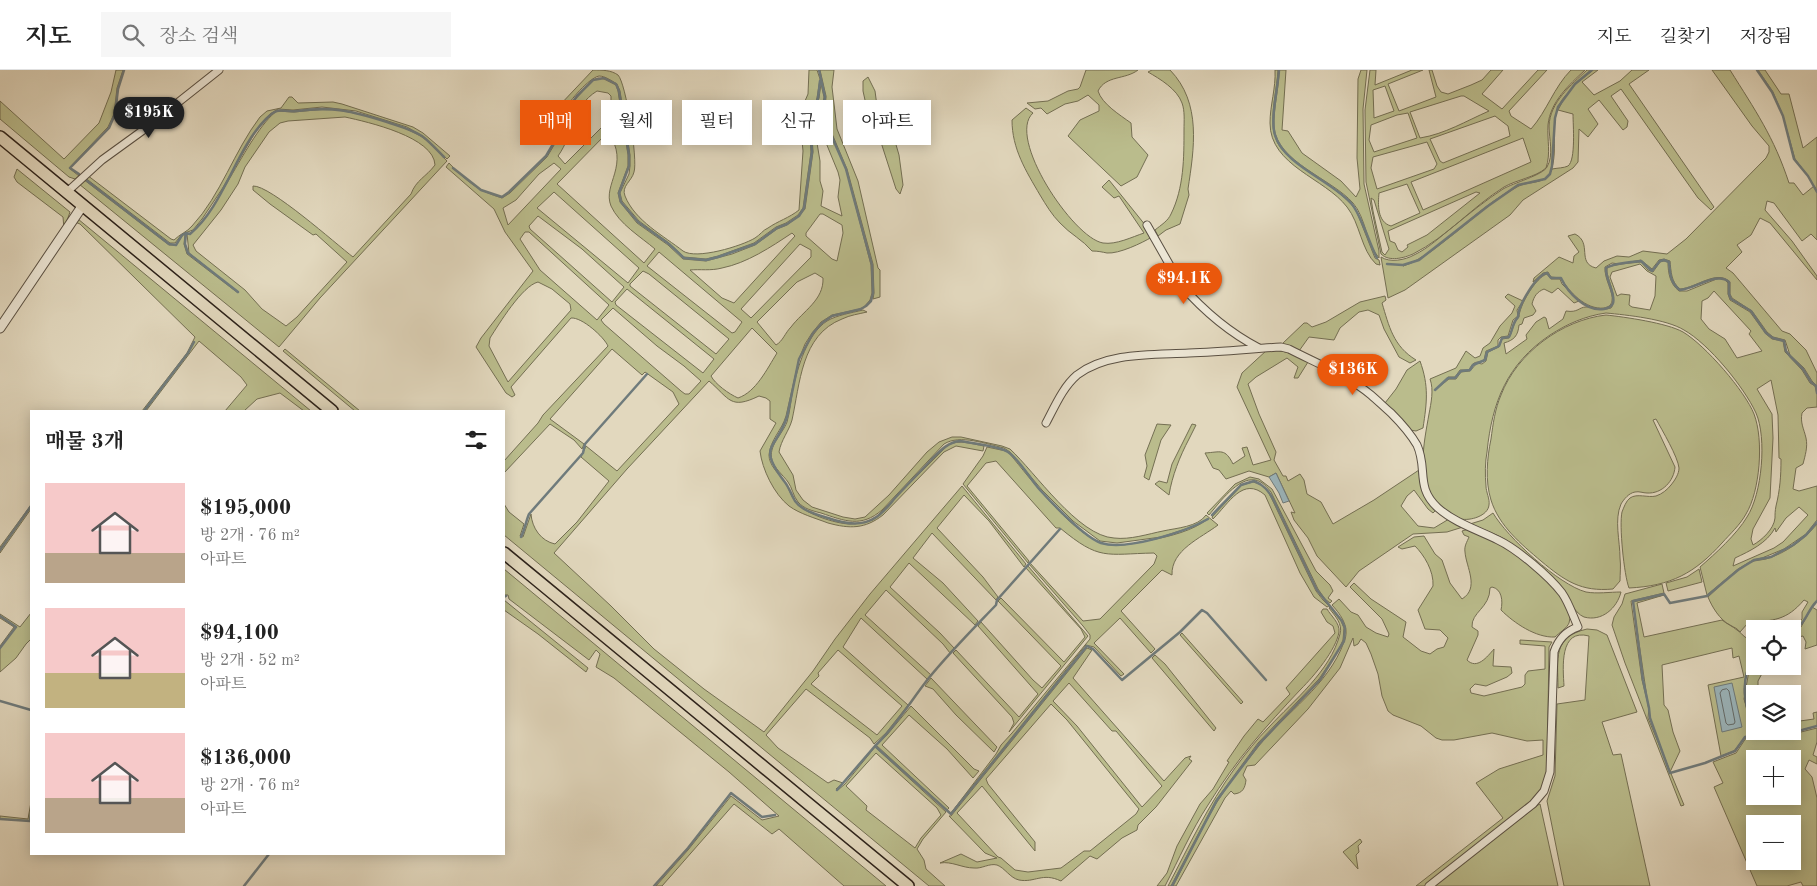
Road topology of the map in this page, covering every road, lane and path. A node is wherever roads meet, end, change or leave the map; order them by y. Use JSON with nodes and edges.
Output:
{"nodes":[{"id":1,"x":219,"y":70,"type":"edge"},
{"id":2,"x":0,"y":137,"type":"edge"},
{"id":3,"x":67,"y":192,"type":"junction"},
{"id":4,"x":83,"y":205,"type":"junction"},
{"id":5,"x":1147,"y":225,"type":"dead end"},
{"id":6,"x":0,"y":328,"type":"edge"},
{"id":7,"x":1259,"y":348,"type":"junction"},
{"id":8,"x":331,"y":410,"type":"edge"},
{"id":9,"x":1046,"y":423,"type":"dead end"},
{"id":10,"x":505,"y":553,"type":"edge"},
{"id":11,"x":908,"y":886,"type":"edge"},
{"id":12,"x":1429,"y":886,"type":"edge"}],
"edges":[{"from":1,"to":3,"type":"street"},
{"from":2,"to":3,"type":"highway"},
{"from":3,"to":4,"type":"highway"},
{"from":4,"to":6,"type":"street"},
{"from":4,"to":8,"type":"highway"},
{"from":5,"to":7,"type":"street"},
{"from":7,"to":9,"type":"street"},
{"from":7,"to":12,"type":"street"},
{"from":10,"to":11,"type":"highway"}]}
